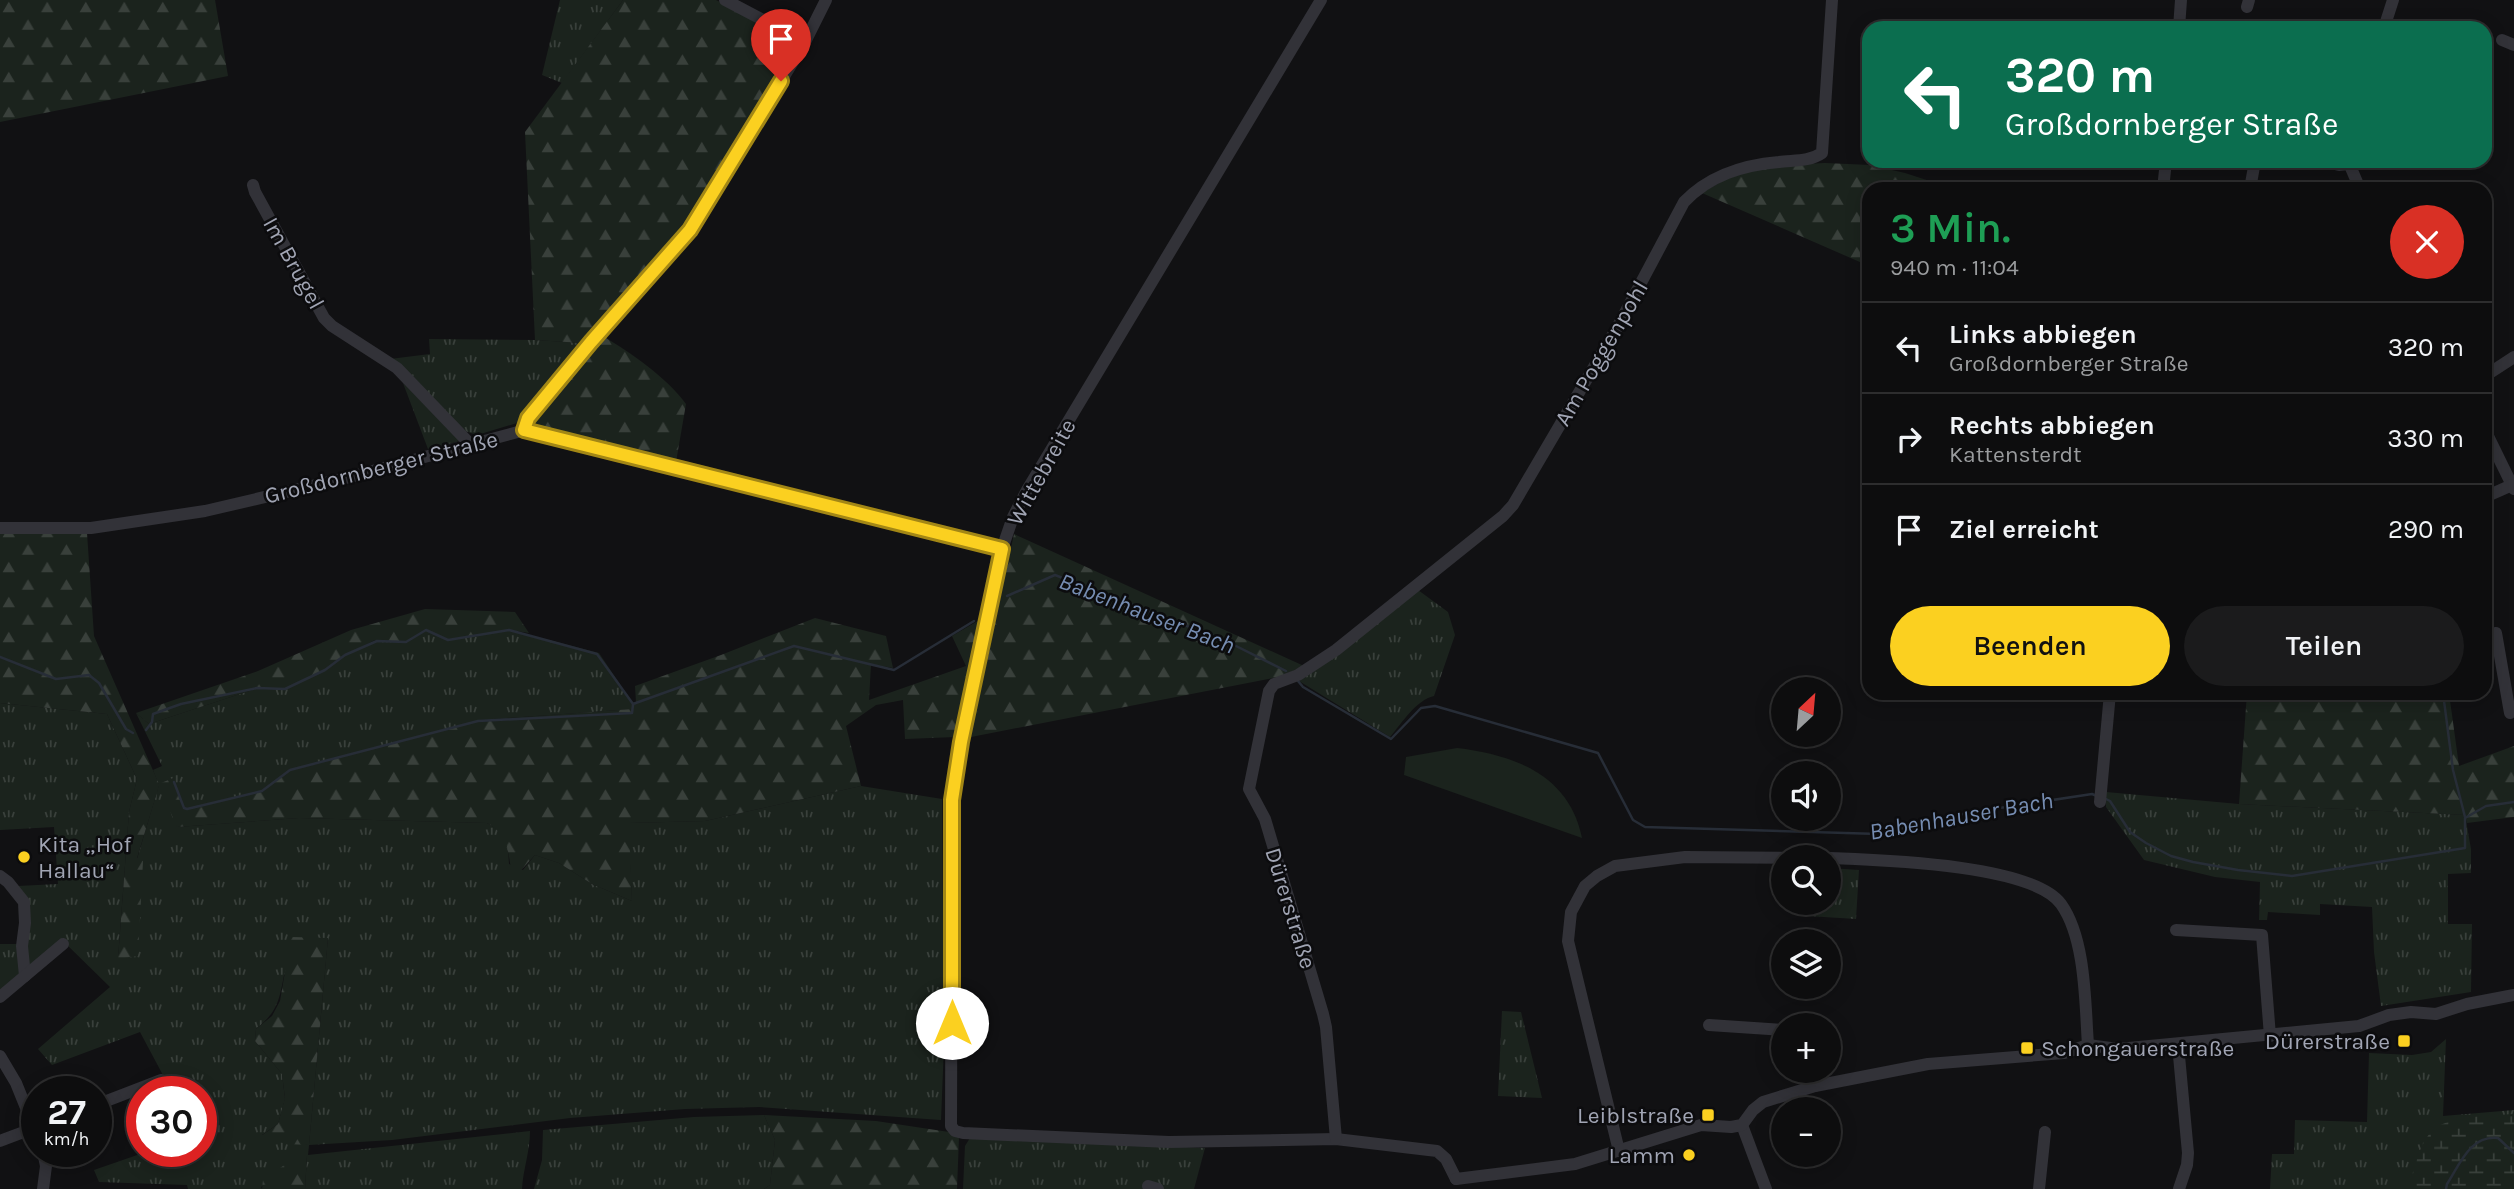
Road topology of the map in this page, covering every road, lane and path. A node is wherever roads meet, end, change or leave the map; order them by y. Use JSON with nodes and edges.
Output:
{"nodes":[{"id":1,"x":725,"y":0,"type":"edge"},
{"id":2,"x":826,"y":0,"type":"edge"},
{"id":3,"x":1321,"y":0,"type":"edge"},
{"id":4,"x":1832,"y":0,"type":"edge"},
{"id":5,"x":2181,"y":0,"type":"edge"},
{"id":6,"x":2393,"y":0,"type":"edge"},
{"id":7,"x":2180,"y":21,"type":"edge"},
{"id":8,"x":2386,"y":21,"type":"edge"},
{"id":9,"x":805,"y":42,"type":"junction"},
{"id":10,"x":253,"y":185,"type":"dead end"},
{"id":11,"x":2514,"y":357,"type":"edge"},
{"id":12,"x":2492,"y":371,"type":"edge"},
{"id":13,"x":524,"y":430,"type":"junction"},
{"id":14,"x":471,"y":444,"type":"junction"},
{"id":15,"x":2492,"y":444,"type":"edge"},
{"id":16,"x":2513,"y":487,"type":"edge"},
{"id":17,"x":2492,"y":494,"type":"edge"},
{"id":18,"x":0,"y":528,"type":"edge"},
{"id":19,"x":1002,"y":549,"type":"junction"},
{"id":20,"x":2496,"y":633,"type":"dead end"},
{"id":21,"x":2509,"y":682,"type":"edge"},
{"id":22,"x":1274,"y":684,"type":"joint"},
{"id":23,"x":2109,"y":700,"type":"edge"},
{"id":24,"x":2510,"y":713,"type":"dead end"},
{"id":25,"x":2101,"y":799,"type":"dead end"},
{"id":26,"x":1771,"y":858,"type":"edge"},
{"id":27,"x":1841,"y":858,"type":"edge"},
{"id":28,"x":0,"y":876,"type":"edge"},
{"id":29,"x":2176,"y":930,"type":"dead end"},
{"id":30,"x":63,"y":944,"type":"dead end"},
{"id":31,"x":25,"y":976,"type":"junction"},
{"id":32,"x":2514,"y":995,"type":"edge"},
{"id":33,"x":0,"y":997,"type":"edge"},
{"id":34,"x":1709,"y":1025,"type":"dead end"},
{"id":35,"x":1771,"y":1029,"type":"edge"},
{"id":36,"x":2270,"y":1036,"type":"junction"},
{"id":37,"x":2088,"y":1045,"type":"junction"},
{"id":38,"x":2178,"y":1045,"type":"junction"},
{"id":39,"x":0,"y":1056,"type":"edge"},
{"id":40,"x":1814,"y":1083,"type":"edge"},
{"id":41,"x":1815,"y":1086,"type":"junction"},
{"id":42,"x":21,"y":1095,"type":"edge"},
{"id":43,"x":1742,"y":1125,"type":"junction"},
{"id":44,"x":2045,"y":1132,"type":"dead end"},
{"id":45,"x":21,"y":1135,"type":"edge"},
{"id":46,"x":1336,"y":1139,"type":"junction"},
{"id":47,"x":0,"y":1141,"type":"edge"},
{"id":48,"x":1619,"y":1151,"type":"junction"},
{"id":49,"x":46,"y":1167,"type":"edge"},
{"id":50,"x":1452,"y":1184,"type":"edge"},
{"id":51,"x":43,"y":1189,"type":"edge"},
{"id":52,"x":1766,"y":1189,"type":"edge"},
{"id":53,"x":2039,"y":1189,"type":"edge"},
{"id":54,"x":2179,"y":1189,"type":"edge"}],
"edges":[{"from":1,"to":9,"type":"street"},
{"from":2,"to":9,"type":"street"},
{"from":3,"to":19,"type":"street","name":"Wittebreite"},
{"from":4,"to":22,"type":"street","name":"Am Poggenpohl"},
{"from":5,"to":7,"type":"street"},
{"from":6,"to":8,"type":"street"},
{"from":9,"to":13,"type":"street"},
{"from":10,"to":14,"type":"street","name":"Im Brugel"},
{"from":11,"to":12,"type":"street"},
{"from":13,"to":14,"type":"street","name":"Großdornberger Straße"},
{"from":13,"to":19,"type":"street","name":"Großdornberger Straße"},
{"from":14,"to":18,"type":"street","name":"Großdornberger Straße"},
{"from":15,"to":16,"type":"street"},
{"from":16,"to":17,"type":"street"},
{"from":19,"to":46,"type":"street","name":"Wittebreite"},
{"from":20,"to":21,"type":"street"},
{"from":21,"to":24,"type":"street"},
{"from":22,"to":46,"type":"street","name":"Dürerstraße"},
{"from":23,"to":25,"type":"street"},
{"from":26,"to":48,"type":"street"},
{"from":27,"to":37,"type":"street"},
{"from":28,"to":31,"type":"street"},
{"from":29,"to":36,"type":"street"},
{"from":30,"to":31,"type":"street"},
{"from":31,"to":33,"type":"street"},
{"from":32,"to":36,"type":"street"},
{"from":34,"to":35,"type":"street"},
{"from":36,"to":38,"type":"street"},
{"from":37,"to":38,"type":"street"},
{"from":37,"to":41,"type":"street"},
{"from":38,"to":54,"type":"street"},
{"from":39,"to":42,"type":"street"},
{"from":40,"to":41,"type":"street"},
{"from":41,"to":43,"type":"street"},
{"from":43,"to":48,"type":"street"},
{"from":43,"to":52,"type":"street"},
{"from":44,"to":53,"type":"street"},
{"from":45,"to":47,"type":"street"},
{"from":46,"to":50,"type":"street"},
{"from":48,"to":50,"type":"street"},
{"from":49,"to":51,"type":"street"}]}
